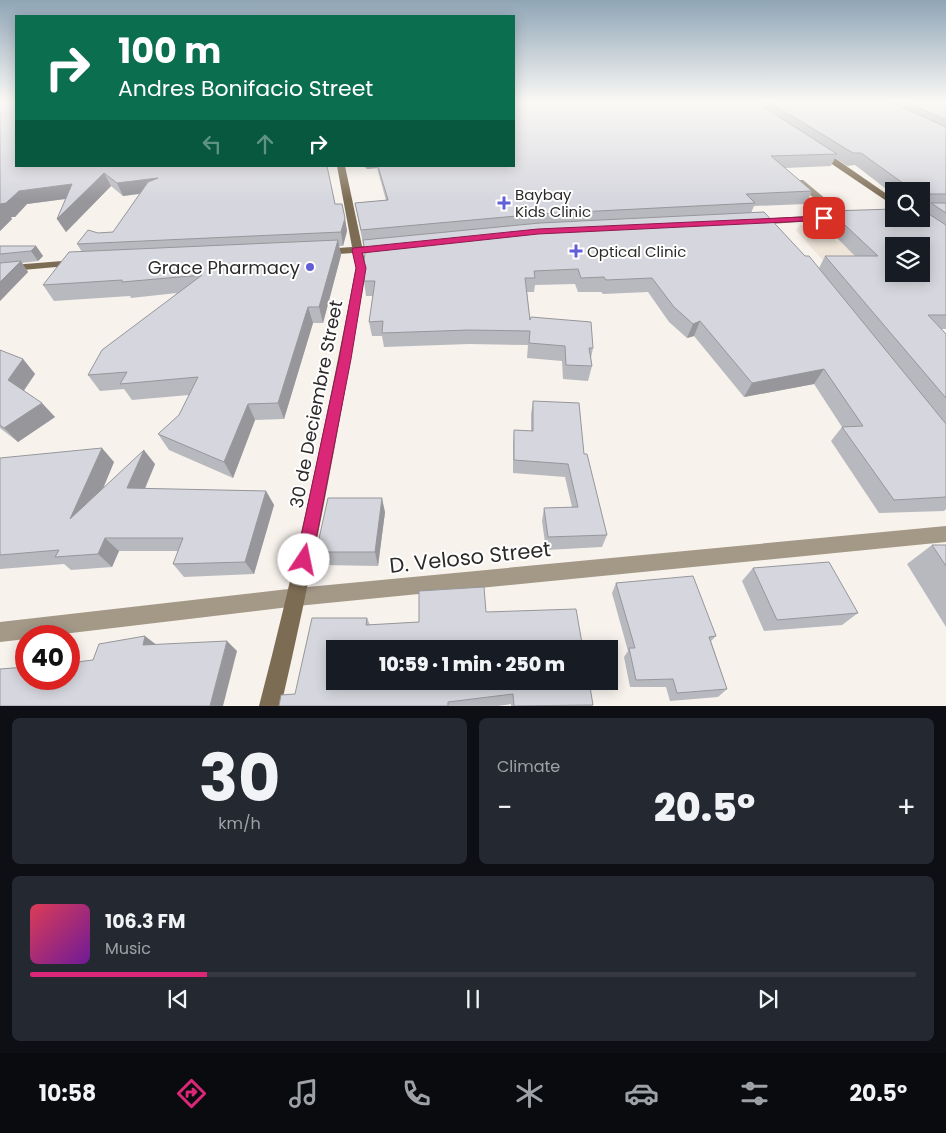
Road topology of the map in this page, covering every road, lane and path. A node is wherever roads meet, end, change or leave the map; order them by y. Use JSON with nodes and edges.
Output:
{"nodes":[{"id":1,"x":810,"y":146,"type":"edge"},
{"id":2,"x":341,"y":167,"type":"edge"},
{"id":3,"x":792,"y":176,"type":"edge"},
{"id":4,"x":885,"y":197,"type":"edge"},
{"id":5,"x":771,"y":221,"type":"junction"},
{"id":6,"x":742,"y":223,"type":"edge"},
{"id":7,"x":784,"y":237,"type":"edge"},
{"id":8,"x":395,"y":246,"type":"edge"},
{"id":9,"x":356,"y":250,"type":"junction"},
{"id":10,"x":318,"y":252,"type":"edge"},
{"id":11,"x":86,"y":262,"type":"edge"},
{"id":12,"x":0,"y":269,"type":"edge"},
{"id":13,"x":946,"y":534,"type":"edge"},
{"id":14,"x":297,"y":597,"type":"junction"},
{"id":15,"x":0,"y":632,"type":"edge"},
{"id":16,"x":270,"y":706,"type":"edge"}],
"edges":[{"from":1,"to":4,"type":"street"},
{"from":2,"to":9,"type":"street","name":"30 de Deciembre Street"},
{"from":3,"to":5,"type":"street"},
{"from":5,"to":6,"type":"street"},
{"from":5,"to":7,"type":"street"},
{"from":8,"to":9,"type":"street"},
{"from":9,"to":10,"type":"street"},
{"from":9,"to":14,"type":"street","name":"30 de Deciembre Street"},
{"from":11,"to":12,"type":"street"},
{"from":13,"to":14,"type":"street","name":"D. Veloso Street"},
{"from":14,"to":15,"type":"street","name":"D. Veloso Street"},
{"from":14,"to":16,"type":"street","name":"30 de Deciembre Street"}]}
